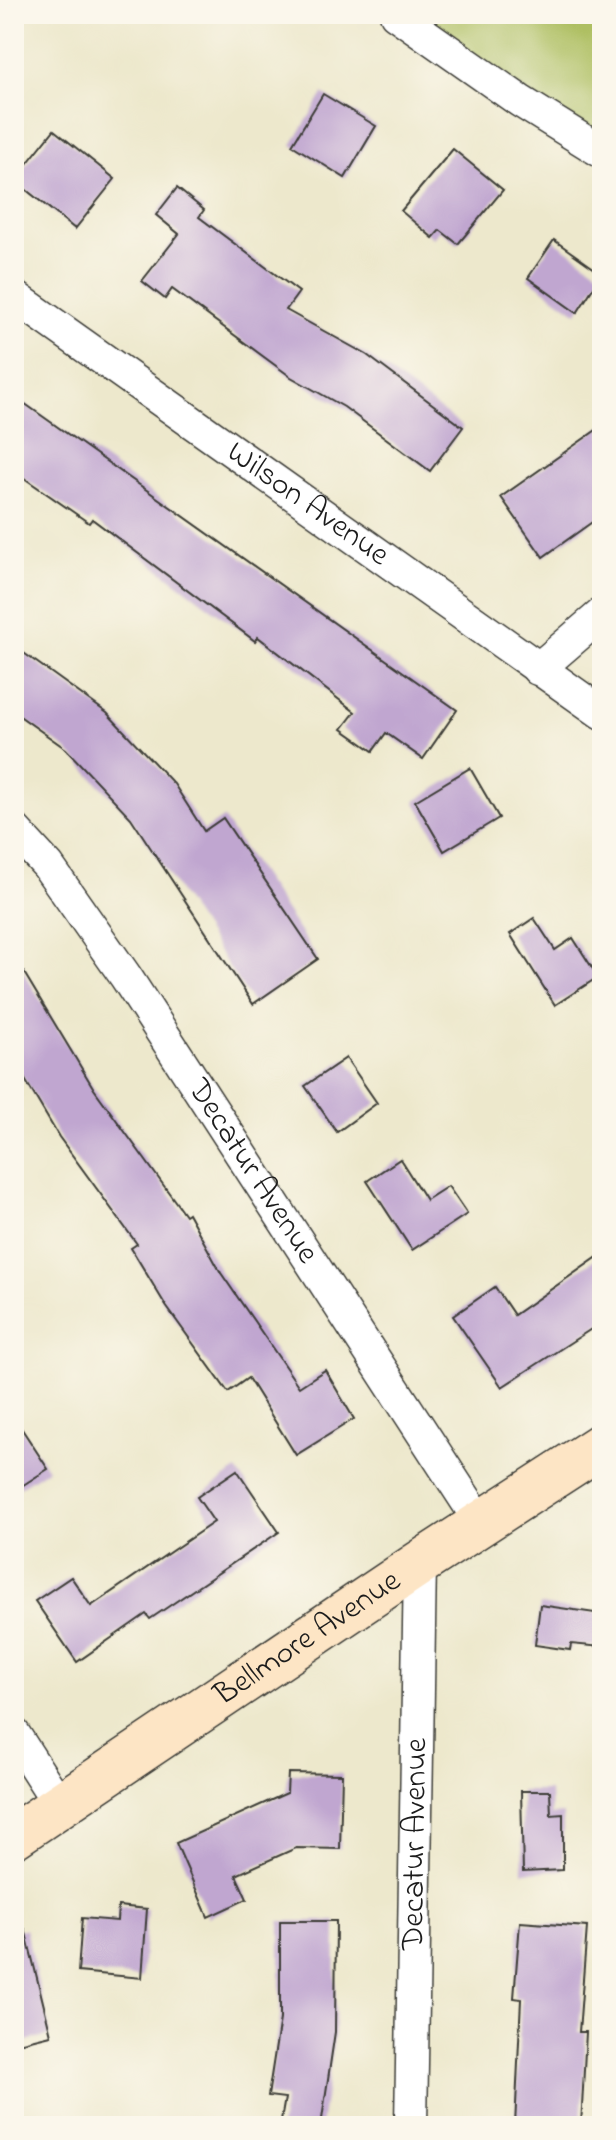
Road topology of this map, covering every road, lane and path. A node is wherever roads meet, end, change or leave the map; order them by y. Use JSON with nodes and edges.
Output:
{"nodes":[{"id":1,"x":396,"y":14,"type":"edge"},
{"id":2,"x":602,"y":152,"type":"edge"},
{"id":3,"x":14,"y":296,"type":"edge"},
{"id":4,"x":602,"y":614,"type":"edge"},
{"id":5,"x":538,"y":669,"type":"junction"},
{"id":6,"x":602,"y":713,"type":"edge"},
{"id":7,"x":14,"y":829,"type":"edge"},
{"id":8,"x":602,"y":1445,"type":"edge"},
{"id":9,"x":481,"y":1523,"type":"junction"},
{"id":10,"x":420,"y":1563,"type":"junction"},
{"id":11,"x":14,"y":1734,"type":"edge"},
{"id":12,"x":59,"y":1804,"type":"junction"},
{"id":13,"x":14,"y":1836,"type":"edge"},
{"id":14,"x":411,"y":2126,"type":"edge"}],
"edges":[{"from":1,"to":2,"type":"street"},
{"from":3,"to":5,"type":"street","name":"Wilson Avenue"},
{"from":4,"to":5,"type":"street"},
{"from":5,"to":6,"type":"street","name":"Wilson Avenue"},
{"from":7,"to":9,"type":"street","name":"Decatur Avenue"},
{"from":8,"to":9,"type":"main road","name":"Bellmore Avenue"},
{"from":9,"to":10,"type":"main road","name":"Bellmore Avenue"},
{"from":10,"to":12,"type":"main road","name":"Bellmore Avenue"},
{"from":10,"to":14,"type":"street","name":"Decatur Avenue"},
{"from":11,"to":12,"type":"street"},
{"from":12,"to":13,"type":"main road","name":"Bellmore Avenue"}]}
